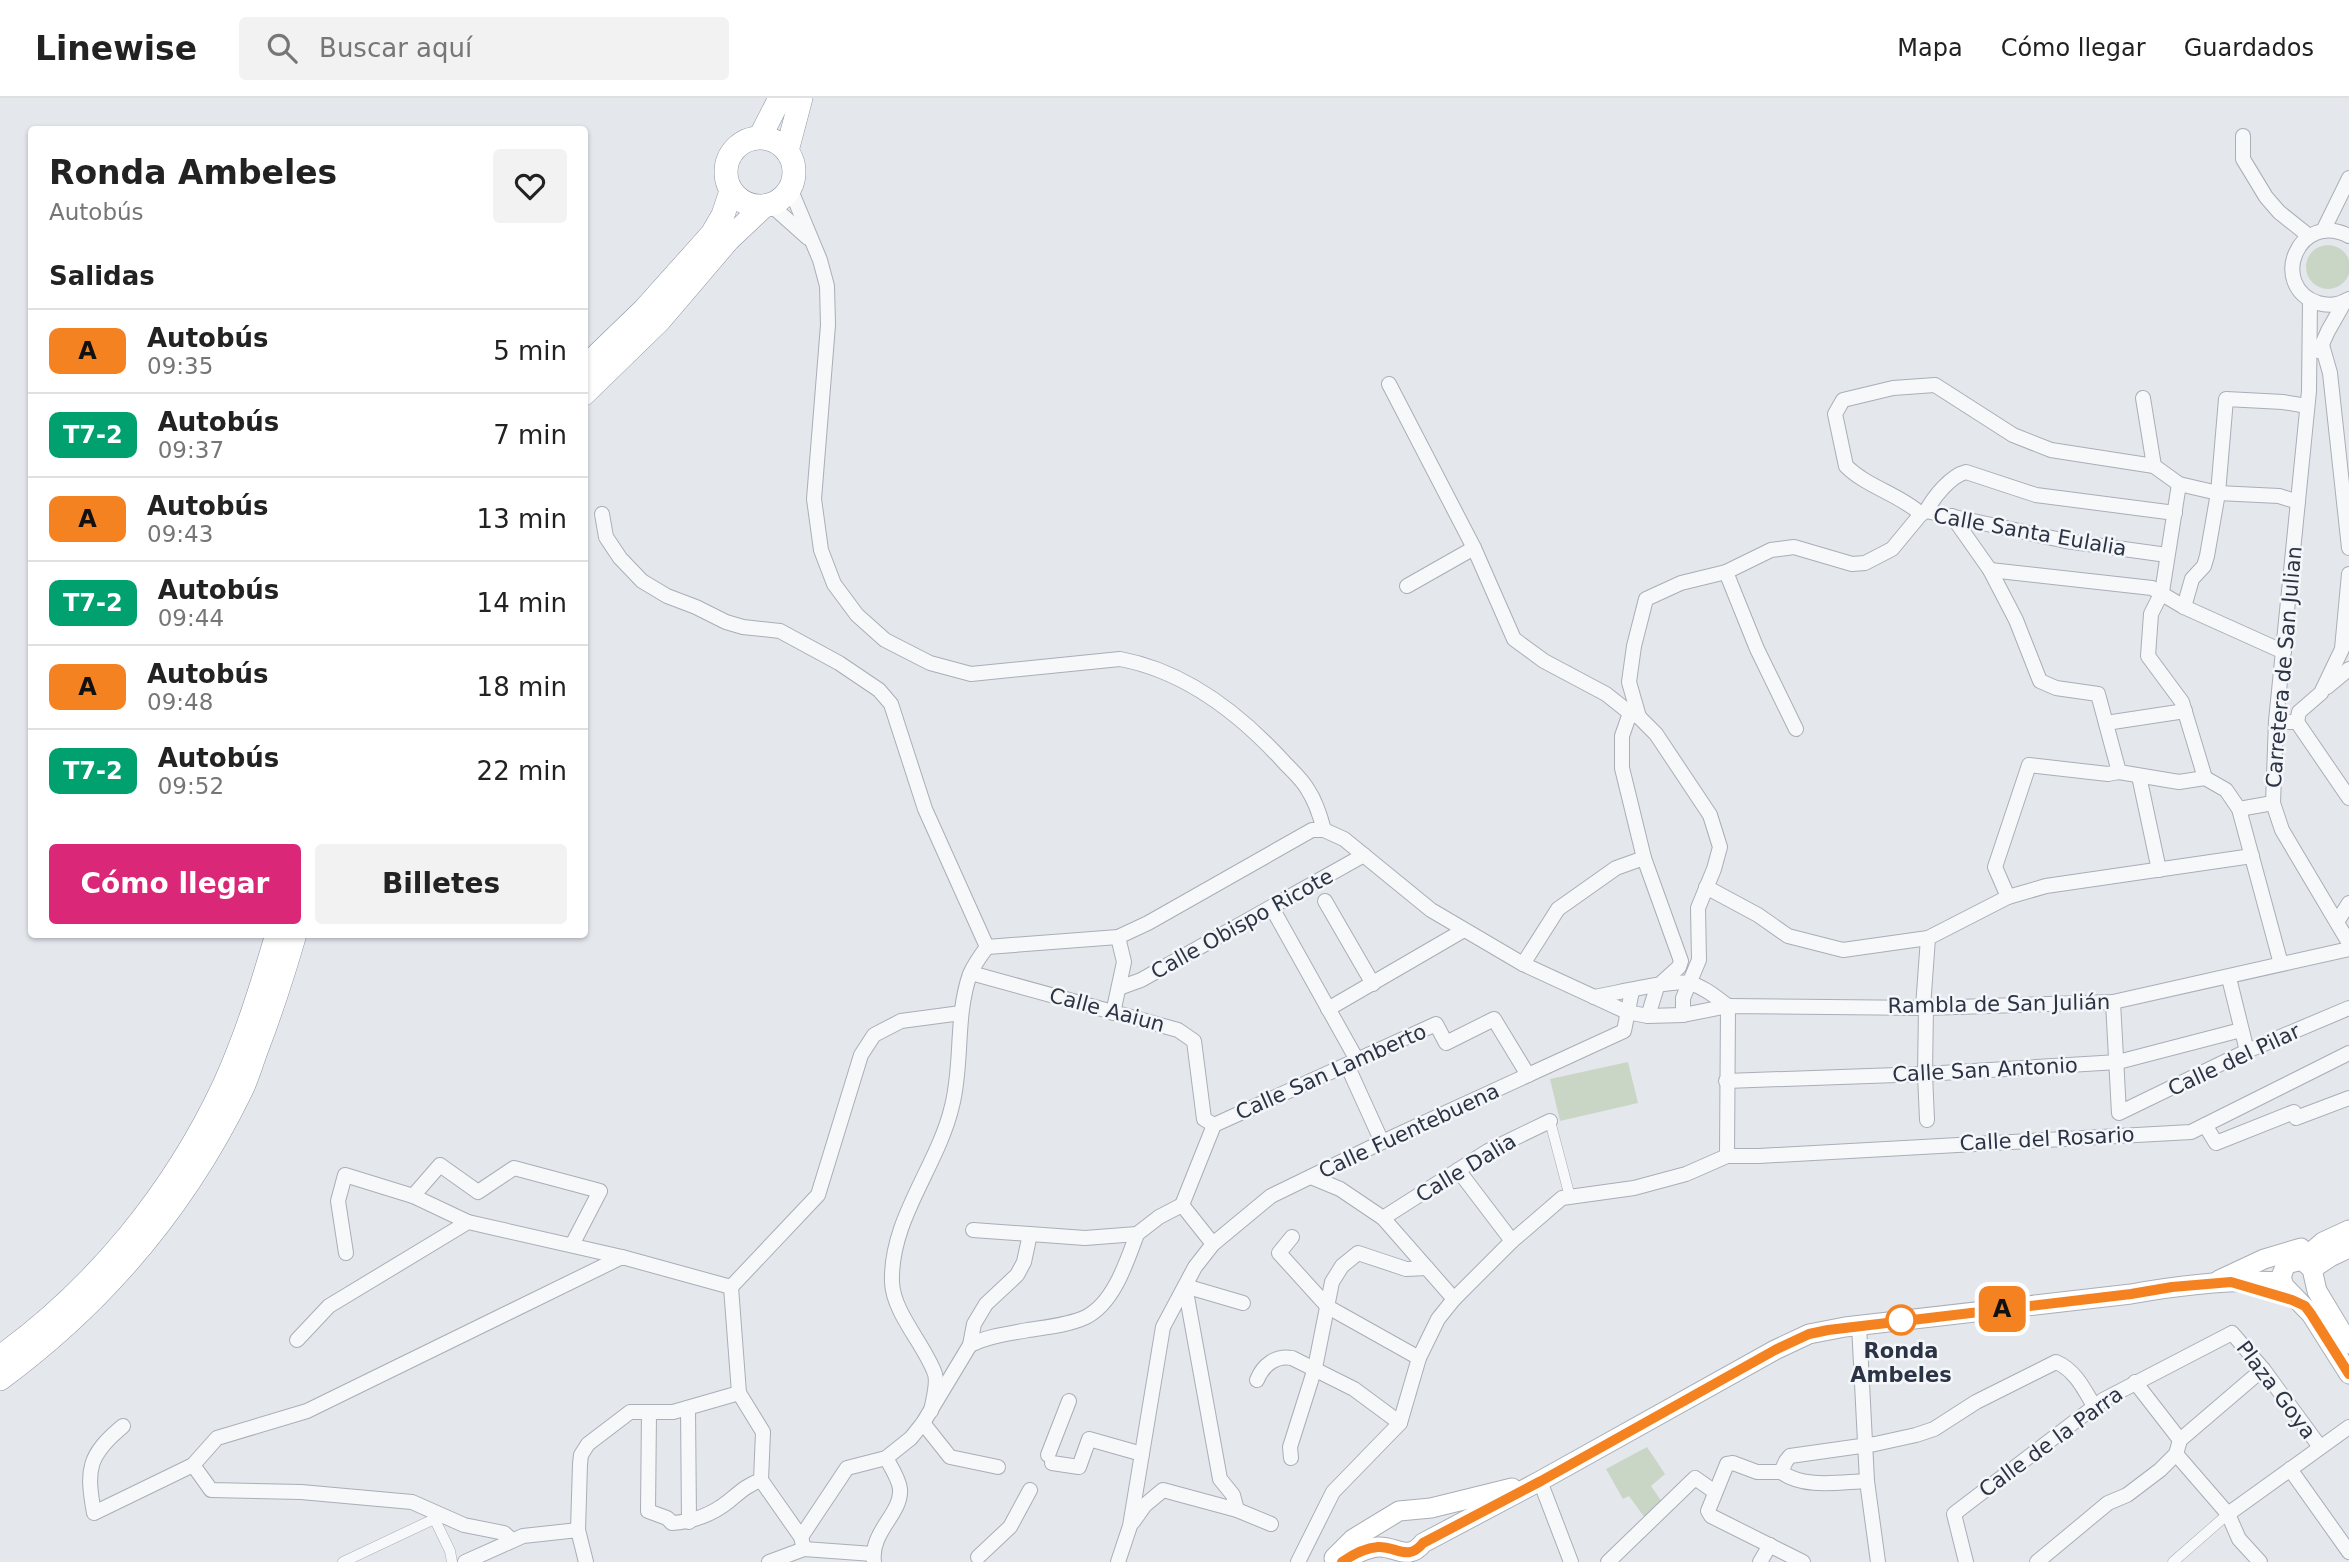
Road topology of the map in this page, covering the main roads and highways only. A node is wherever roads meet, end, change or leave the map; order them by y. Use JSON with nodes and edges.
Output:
{"nodes":[{"id":1,"x":780,"y":98,"type":"edge"},
{"id":2,"x":801,"y":98,"type":"edge"},
{"id":3,"x":760,"y":137,"type":"junction"},
{"id":4,"x":788,"y":151,"type":"junction"},
{"id":5,"x":731,"y":191,"type":"junction"},
{"id":6,"x":767,"y":205,"type":"junction"},
{"id":7,"x":588,"y":364,"type":"edge"},
{"id":8,"x":588,"y":390,"type":"edge"},
{"id":9,"x":275,"y":938,"type":"edge"},
{"id":10,"x":294,"y":938,"type":"edge"},
{"id":11,"x":2349,"y":1230,"type":"edge"},
{"id":12,"x":2349,"y":1248,"type":"edge"},
{"id":13,"x":2326,"y":1250,"type":"junction"},
{"id":14,"x":2309,"y":1269,"type":"junction"},
{"id":15,"x":2224,"y":1280,"type":"junction"},
{"id":16,"x":2284,"y":1280,"type":"junction"},
{"id":17,"x":2305,"y":1306,"type":"junction"},
{"id":18,"x":2349,"y":1344,"type":"edge"},
{"id":19,"x":0,"y":1357,"type":"edge"},
{"id":20,"x":2349,"y":1374,"type":"edge"},
{"id":21,"x":0,"y":1379,"type":"edge"},
{"id":22,"x":1541,"y":1481,"type":"junction"},
{"id":23,"x":1411,"y":1511,"type":"junction"},
{"id":24,"x":1387,"y":1519,"type":"junction"},
{"id":25,"x":1423,"y":1543,"type":"junction"},
{"id":26,"x":1391,"y":1548,"type":"junction"},
{"id":27,"x":1332,"y":1562,"type":"edge"},
{"id":28,"x":1342,"y":1562,"type":"edge"}],
"edges":[{"from":1,"to":3,"type":"highway"},
{"from":2,"to":4,"type":"highway"},
{"from":3,"to":4,"type":"highway"},
{"from":3,"to":5,"type":"highway"},
{"from":4,"to":6,"type":"highway"},
{"from":5,"to":6,"type":"highway"},
{"from":5,"to":7,"type":"highway"},
{"from":6,"to":8,"type":"highway"},
{"from":9,"to":19,"type":"highway"},
{"from":10,"to":21,"type":"highway"},
{"from":11,"to":13,"type":"main road"},
{"from":12,"to":13,"type":"main road"},
{"from":13,"to":14,"type":"main road"},
{"from":13,"to":15,"type":"main road"},
{"from":14,"to":16,"type":"main road"},
{"from":14,"to":16,"type":"main road"},
{"from":14,"to":18,"type":"main road"},
{"from":15,"to":16,"type":"main road"},
{"from":15,"to":17,"type":"main road"},
{"from":15,"to":22,"type":"main road"},
{"from":16,"to":17,"type":"main road"},
{"from":17,"to":20,"type":"main road"},
{"from":22,"to":23,"type":"main road"},
{"from":22,"to":25,"type":"main road"},
{"from":23,"to":24,"type":"main road"},
{"from":23,"to":25,"type":"main road"},
{"from":24,"to":26,"type":"main road"},
{"from":24,"to":27,"type":"main road"},
{"from":25,"to":26,"type":"main road"},
{"from":26,"to":28,"type":"main road"}]}
